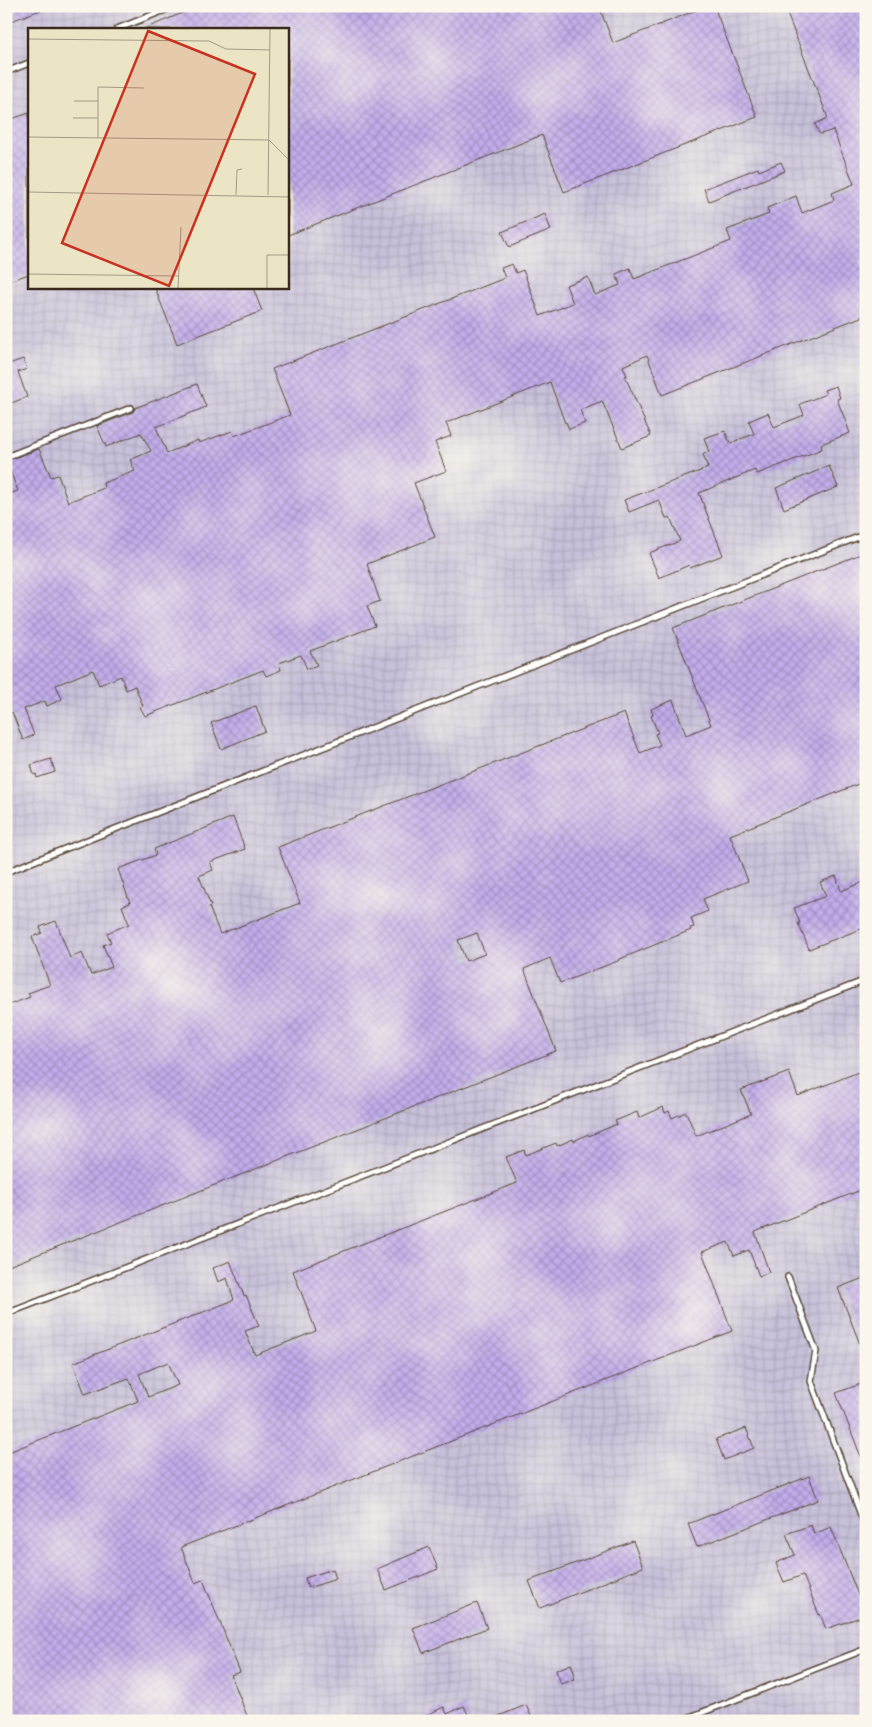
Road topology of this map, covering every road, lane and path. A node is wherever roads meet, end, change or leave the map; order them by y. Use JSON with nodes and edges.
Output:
{"nodes":[{"id":1,"x":175,"y":6,"type":"edge"},
{"id":2,"x":120,"y":28,"type":"edge"},
{"id":3,"x":28,"y":63,"type":"edge"},
{"id":4,"x":6,"y":72,"type":"edge"},
{"id":5,"x":131,"y":408,"type":"dead end"},
{"id":6,"x":6,"y":457,"type":"edge"},
{"id":7,"x":866,"y":534,"type":"edge"},
{"id":8,"x":6,"y":872,"type":"edge"},
{"id":9,"x":866,"y":980,"type":"edge"},
{"id":10,"x":788,"y":1277,"type":"dead end"},
{"id":11,"x":6,"y":1314,"type":"edge"},
{"id":12,"x":866,"y":1528,"type":"edge"},
{"id":13,"x":866,"y":1649,"type":"edge"},
{"id":14,"x":680,"y":1721,"type":"edge"}],
"edges":[{"from":1,"to":2,"type":"lane"},
{"from":3,"to":4,"type":"lane"},
{"from":5,"to":6,"type":"lane"},
{"from":7,"to":8,"type":"lane"},
{"from":9,"to":11,"type":"lane"},
{"from":10,"to":12,"type":"lane"},
{"from":13,"to":14,"type":"lane"}]}
